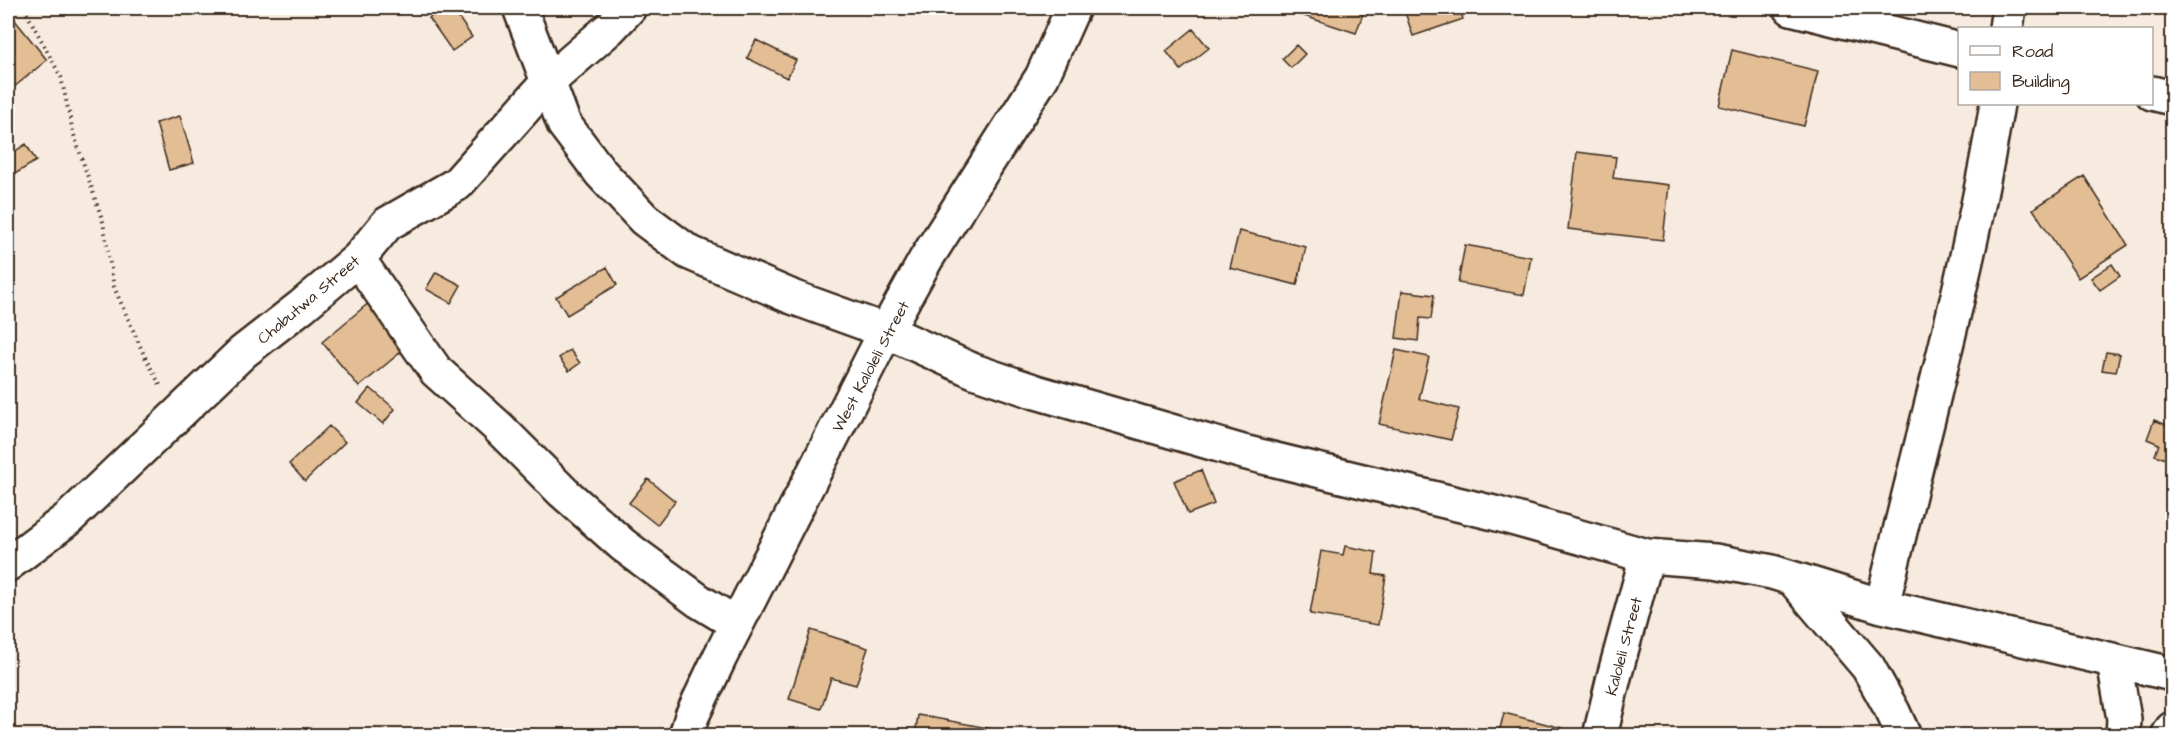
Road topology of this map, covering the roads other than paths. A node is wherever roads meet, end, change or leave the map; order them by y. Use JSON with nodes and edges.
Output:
{"nodes":[{"id":1,"x":520,"y":8,"type":"edge"},
{"id":2,"x":629,"y":8,"type":"edge"},
{"id":3,"x":1073,"y":8,"type":"edge"},
{"id":4,"x":1791,"y":8,"type":"edge"},
{"id":5,"x":2009,"y":8,"type":"edge"},
{"id":6,"x":2006,"y":27,"type":"edge"},
{"id":7,"x":1958,"y":50,"type":"edge"},
{"id":8,"x":548,"y":82,"type":"junction"},
{"id":9,"x":2153,"y":93,"type":"edge"},
{"id":10,"x":2172,"y":98,"type":"edge"},
{"id":11,"x":1997,"y":105,"type":"edge"},
{"id":12,"x":358,"y":259,"type":"junction"},
{"id":13,"x":886,"y":331,"type":"junction"},
{"id":14,"x":1647,"y":556,"type":"junction"},
{"id":15,"x":8,"y":564,"type":"edge"},
{"id":16,"x":1794,"y":579,"type":"junction"},
{"id":17,"x":1882,"y":606,"type":"junction"},
{"id":18,"x":737,"y":624,"type":"junction"},
{"id":19,"x":2114,"y":661,"type":"junction"},
{"id":20,"x":2172,"y":674,"type":"edge"},
{"id":21,"x":2172,"y":729,"type":"edge"},
{"id":22,"x":686,"y":735,"type":"edge"},
{"id":23,"x":1600,"y":735,"type":"edge"},
{"id":24,"x":1904,"y":735,"type":"edge"},
{"id":25,"x":2123,"y":735,"type":"edge"},
{"id":26,"x":2168,"y":735,"type":"edge"}],
"edges":[{"from":1,"to":8,"type":"street"},
{"from":2,"to":8,"type":"street","name":"Chabutwa Street"},
{"from":3,"to":13,"type":"street","name":"West Kaloleli Street"},
{"from":4,"to":7,"type":"street"},
{"from":5,"to":6,"type":"street"},
{"from":8,"to":12,"type":"street","name":"Chabutwa Street"},
{"from":8,"to":13,"type":"street"},
{"from":9,"to":10,"type":"street"},
{"from":11,"to":17,"type":"street"},
{"from":12,"to":15,"type":"street","name":"Chabutwa Street"},
{"from":12,"to":18,"type":"street"},
{"from":13,"to":14,"type":"street"},
{"from":13,"to":18,"type":"street","name":"West Kaloleli Street"},
{"from":14,"to":16,"type":"street"},
{"from":14,"to":23,"type":"street","name":"Kaloleli Street"},
{"from":16,"to":17,"type":"street"},
{"from":16,"to":24,"type":"street"},
{"from":17,"to":19,"type":"street"},
{"from":18,"to":22,"type":"street","name":"West Kaloleli Street"},
{"from":19,"to":20,"type":"street"},
{"from":19,"to":25,"type":"street"},
{"from":21,"to":26,"type":"street"}]}
